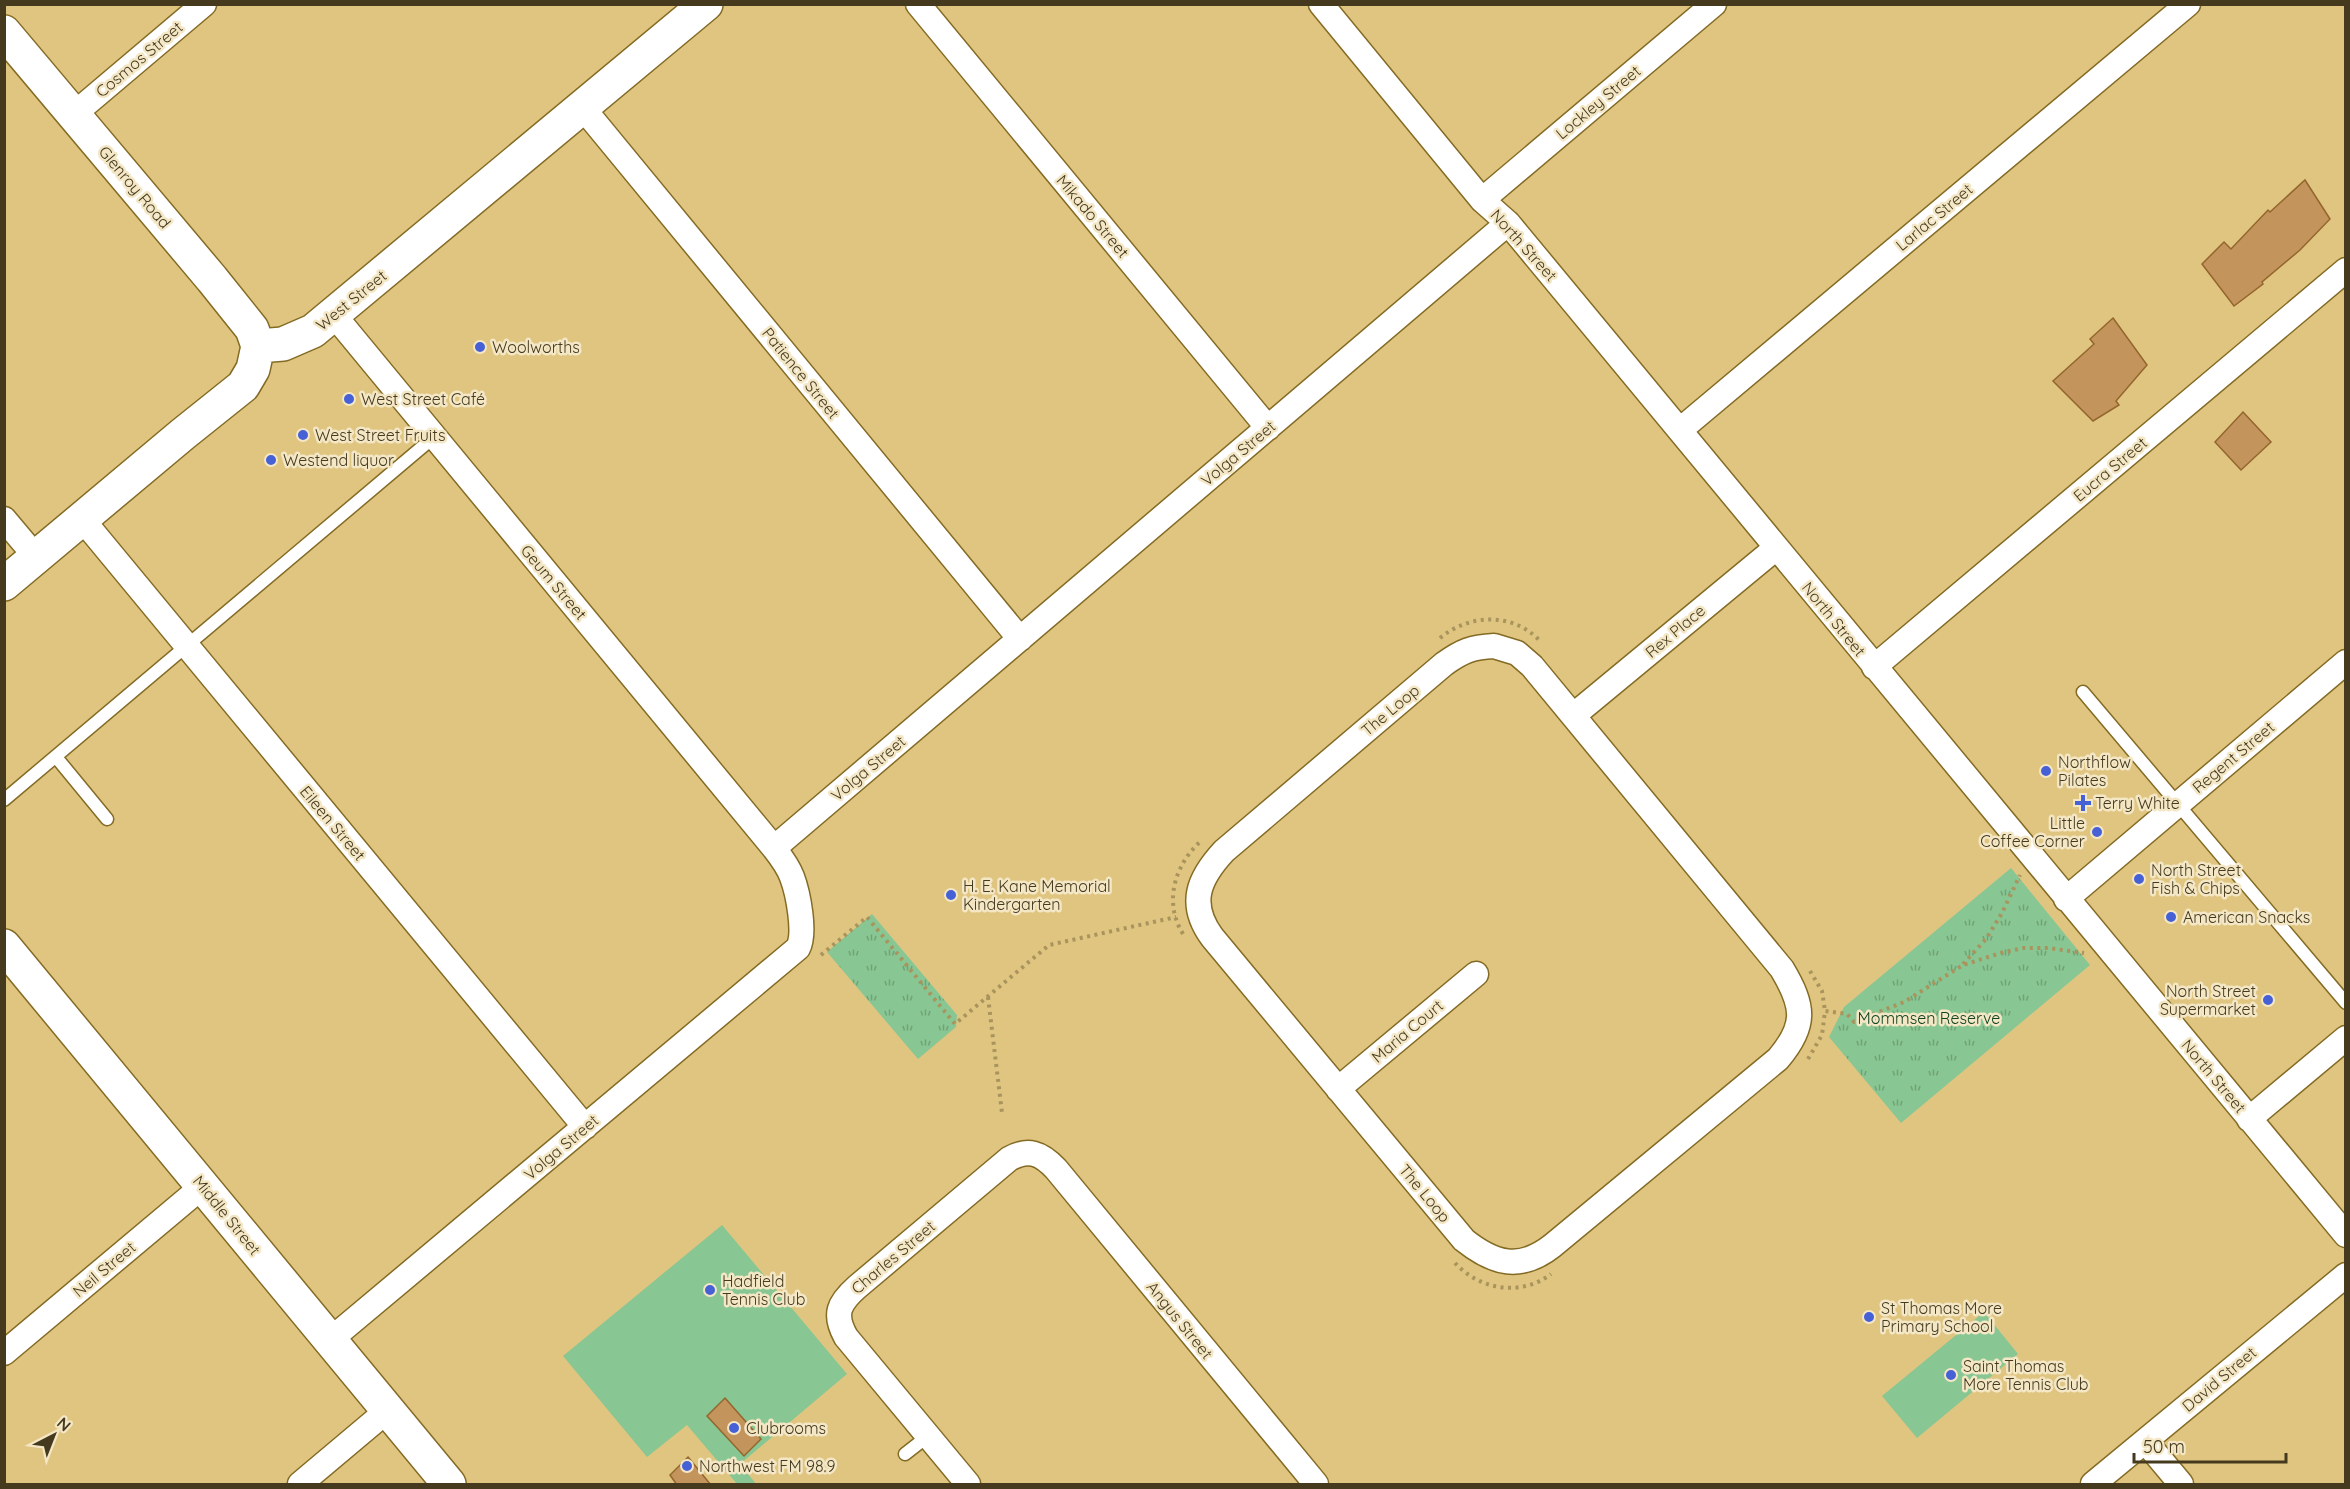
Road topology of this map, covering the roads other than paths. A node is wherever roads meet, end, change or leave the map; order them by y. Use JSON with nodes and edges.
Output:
{"nodes":[{"id":1,"x":204,"y":4,"type":"edge"},
{"id":2,"x":706,"y":4,"type":"edge"},
{"id":3,"x":918,"y":4,"type":"edge"},
{"id":4,"x":1321,"y":4,"type":"edge"},
{"id":5,"x":1714,"y":4,"type":"edge"},
{"id":6,"x":2188,"y":4,"type":"edge"},
{"id":7,"x":4,"y":32,"type":"edge"},
{"id":8,"x":583,"y":108,"type":"junction"},
{"id":9,"x":74,"y":114,"type":"junction"},
{"id":10,"x":1482,"y":200,"type":"junction"},
{"id":11,"x":1508,"y":223,"type":"junction"},
{"id":12,"x":2346,"y":270,"type":"edge"},
{"id":13,"x":334,"y":315,"type":"junction"},
{"id":14,"x":258,"y":346,"type":"junction"},
{"id":15,"x":1268,"y":428,"type":"junction"},
{"id":16,"x":1680,"y":430,"type":"junction"},
{"id":17,"x":434,"y":437,"type":"junction"},
{"id":18,"x":4,"y":519,"type":"edge"},
{"id":19,"x":81,"y":519,"type":"junction"},
{"id":20,"x":1776,"y":548,"type":"junction"},
{"id":21,"x":36,"y":557,"type":"junction"},
{"id":22,"x":4,"y":584,"type":"edge"},
{"id":23,"x":1020,"y":639,"type":"junction"},
{"id":24,"x":188,"y":647,"type":"junction"},
{"id":25,"x":2346,"y":662,"type":"edge"},
{"id":26,"x":1874,"y":667,"type":"junction"},
{"id":27,"x":2083,"y":693,"type":"dead end"},
{"id":28,"x":1574,"y":715,"type":"junction"},
{"id":29,"x":56,"y":757,"type":"junction"},
{"id":30,"x":4,"y":800,"type":"edge"},
{"id":31,"x":2178,"y":804,"type":"junction"},
{"id":32,"x":107,"y":819,"type":"dead end"},
{"id":33,"x":774,"y":848,"type":"junction"},
{"id":34,"x":2066,"y":899,"type":"junction"},
{"id":35,"x":9,"y":961,"type":"edge"},
{"id":36,"x":1476,"y":974,"type":"dead end"},
{"id":37,"x":2346,"y":1003,"type":"edge"},
{"id":38,"x":2346,"y":1038,"type":"edge"},
{"id":39,"x":1338,"y":1089,"type":"junction"},
{"id":40,"x":2249,"y":1119,"type":"junction"},
{"id":41,"x":585,"y":1127,"type":"junction"},
{"id":42,"x":1043,"y":1157,"type":"joint"},
{"id":43,"x":203,"y":1186,"type":"junction"},
{"id":44,"x":2346,"y":1235,"type":"edge"},
{"id":45,"x":2346,"y":1275,"type":"edge"},
{"id":46,"x":330,"y":1340,"type":"junction"},
{"id":47,"x":4,"y":1353,"type":"edge"},
{"id":48,"x":388,"y":1410,"type":"junction"},
{"id":49,"x":928,"y":1436,"type":"junction"},
{"id":50,"x":2145,"y":1441,"type":"junction"},
{"id":51,"x":905,"y":1454,"type":"dead end"},
{"id":52,"x":300,"y":1485,"type":"edge"},
{"id":53,"x":449,"y":1485,"type":"edge"},
{"id":54,"x":968,"y":1485,"type":"edge"},
{"id":55,"x":1316,"y":1485,"type":"edge"},
{"id":56,"x":2093,"y":1485,"type":"edge"},
{"id":57,"x":2181,"y":1485,"type":"edge"}],
"edges":[{"from":1,"to":9,"type":"street","name":"Cosmos Street"},
{"from":2,"to":8,"type":"street","name":"West Street"},
{"from":3,"to":15,"type":"street","name":"Mikado Street"},
{"from":4,"to":10,"type":"street","name":"North Street"},
{"from":5,"to":10,"type":"street","name":"Lockley Street"},
{"from":6,"to":16,"type":"street","name":"Larlac Street"},
{"from":7,"to":9,"type":"street","name":"Glenroy Road"},
{"from":8,"to":13,"type":"street","name":"West Street"},
{"from":8,"to":23,"type":"street","name":"Patience Street"},
{"from":9,"to":14,"type":"street","name":"Glenroy Road"},
{"from":10,"to":11,"type":"street","name":"North Street"},
{"from":11,"to":15,"type":"street","name":"Volga Street"},
{"from":11,"to":16,"type":"street","name":"North Street"},
{"from":12,"to":26,"type":"street","name":"Eucra Street"},
{"from":13,"to":14,"type":"street","name":"West Street"},
{"from":13,"to":17,"type":"street","name":"Geum Street"},
{"from":14,"to":19,"type":"street"},
{"from":15,"to":23,"type":"street","name":"Volga Street"},
{"from":16,"to":20,"type":"street","name":"North Street"},
{"from":17,"to":24,"type":"lane"},
{"from":17,"to":33,"type":"street","name":"Geum Street"},
{"from":18,"to":21,"type":"street"},
{"from":19,"to":21,"type":"street"},
{"from":19,"to":24,"type":"street","name":"Eileen Street"},
{"from":20,"to":26,"type":"street","name":"North Street"},
{"from":20,"to":28,"type":"street","name":"Rex Place"},
{"from":21,"to":22,"type":"street"},
{"from":23,"to":33,"type":"street","name":"Volga Street"},
{"from":24,"to":29,"type":"lane"},
{"from":24,"to":41,"type":"street","name":"Eileen Street"},
{"from":25,"to":31,"type":"street","name":"Regent Street"},
{"from":26,"to":34,"type":"street","name":"North Street"},
{"from":27,"to":31,"type":"lane"},
{"from":28,"to":39,"type":"street","name":"The Loop"},
{"from":28,"to":39,"type":"street","name":"The Loop"},
{"from":29,"to":30,"type":"lane"},
{"from":29,"to":32,"type":"lane"},
{"from":31,"to":34,"type":"street","name":"Regent Street"},
{"from":31,"to":37,"type":"lane"},
{"from":33,"to":41,"type":"street","name":"Volga Street"},
{"from":34,"to":40,"type":"street","name":"North Street"},
{"from":35,"to":43,"type":"street","name":"Middle Street"},
{"from":36,"to":39,"type":"street","name":"Maria Court"},
{"from":38,"to":40,"type":"street"},
{"from":40,"to":44,"type":"street","name":"North Street"},
{"from":41,"to":46,"type":"street","name":"Volga Street"},
{"from":42,"to":49,"type":"street","name":"Charles Street"},
{"from":42,"to":55,"type":"street","name":"Angus Street"},
{"from":43,"to":46,"type":"street","name":"Middle Street"},
{"from":43,"to":47,"type":"street","name":"Neil Street"},
{"from":45,"to":50,"type":"street","name":"David Street"},
{"from":46,"to":48,"type":"street","name":"Middle Street"},
{"from":48,"to":52,"type":"street"},
{"from":48,"to":53,"type":"street","name":"Middle Street"},
{"from":49,"to":51,"type":"lane"},
{"from":49,"to":54,"type":"street","name":"Charles Street"},
{"from":50,"to":56,"type":"street","name":"David Street"},
{"from":50,"to":57,"type":"street"}]}
